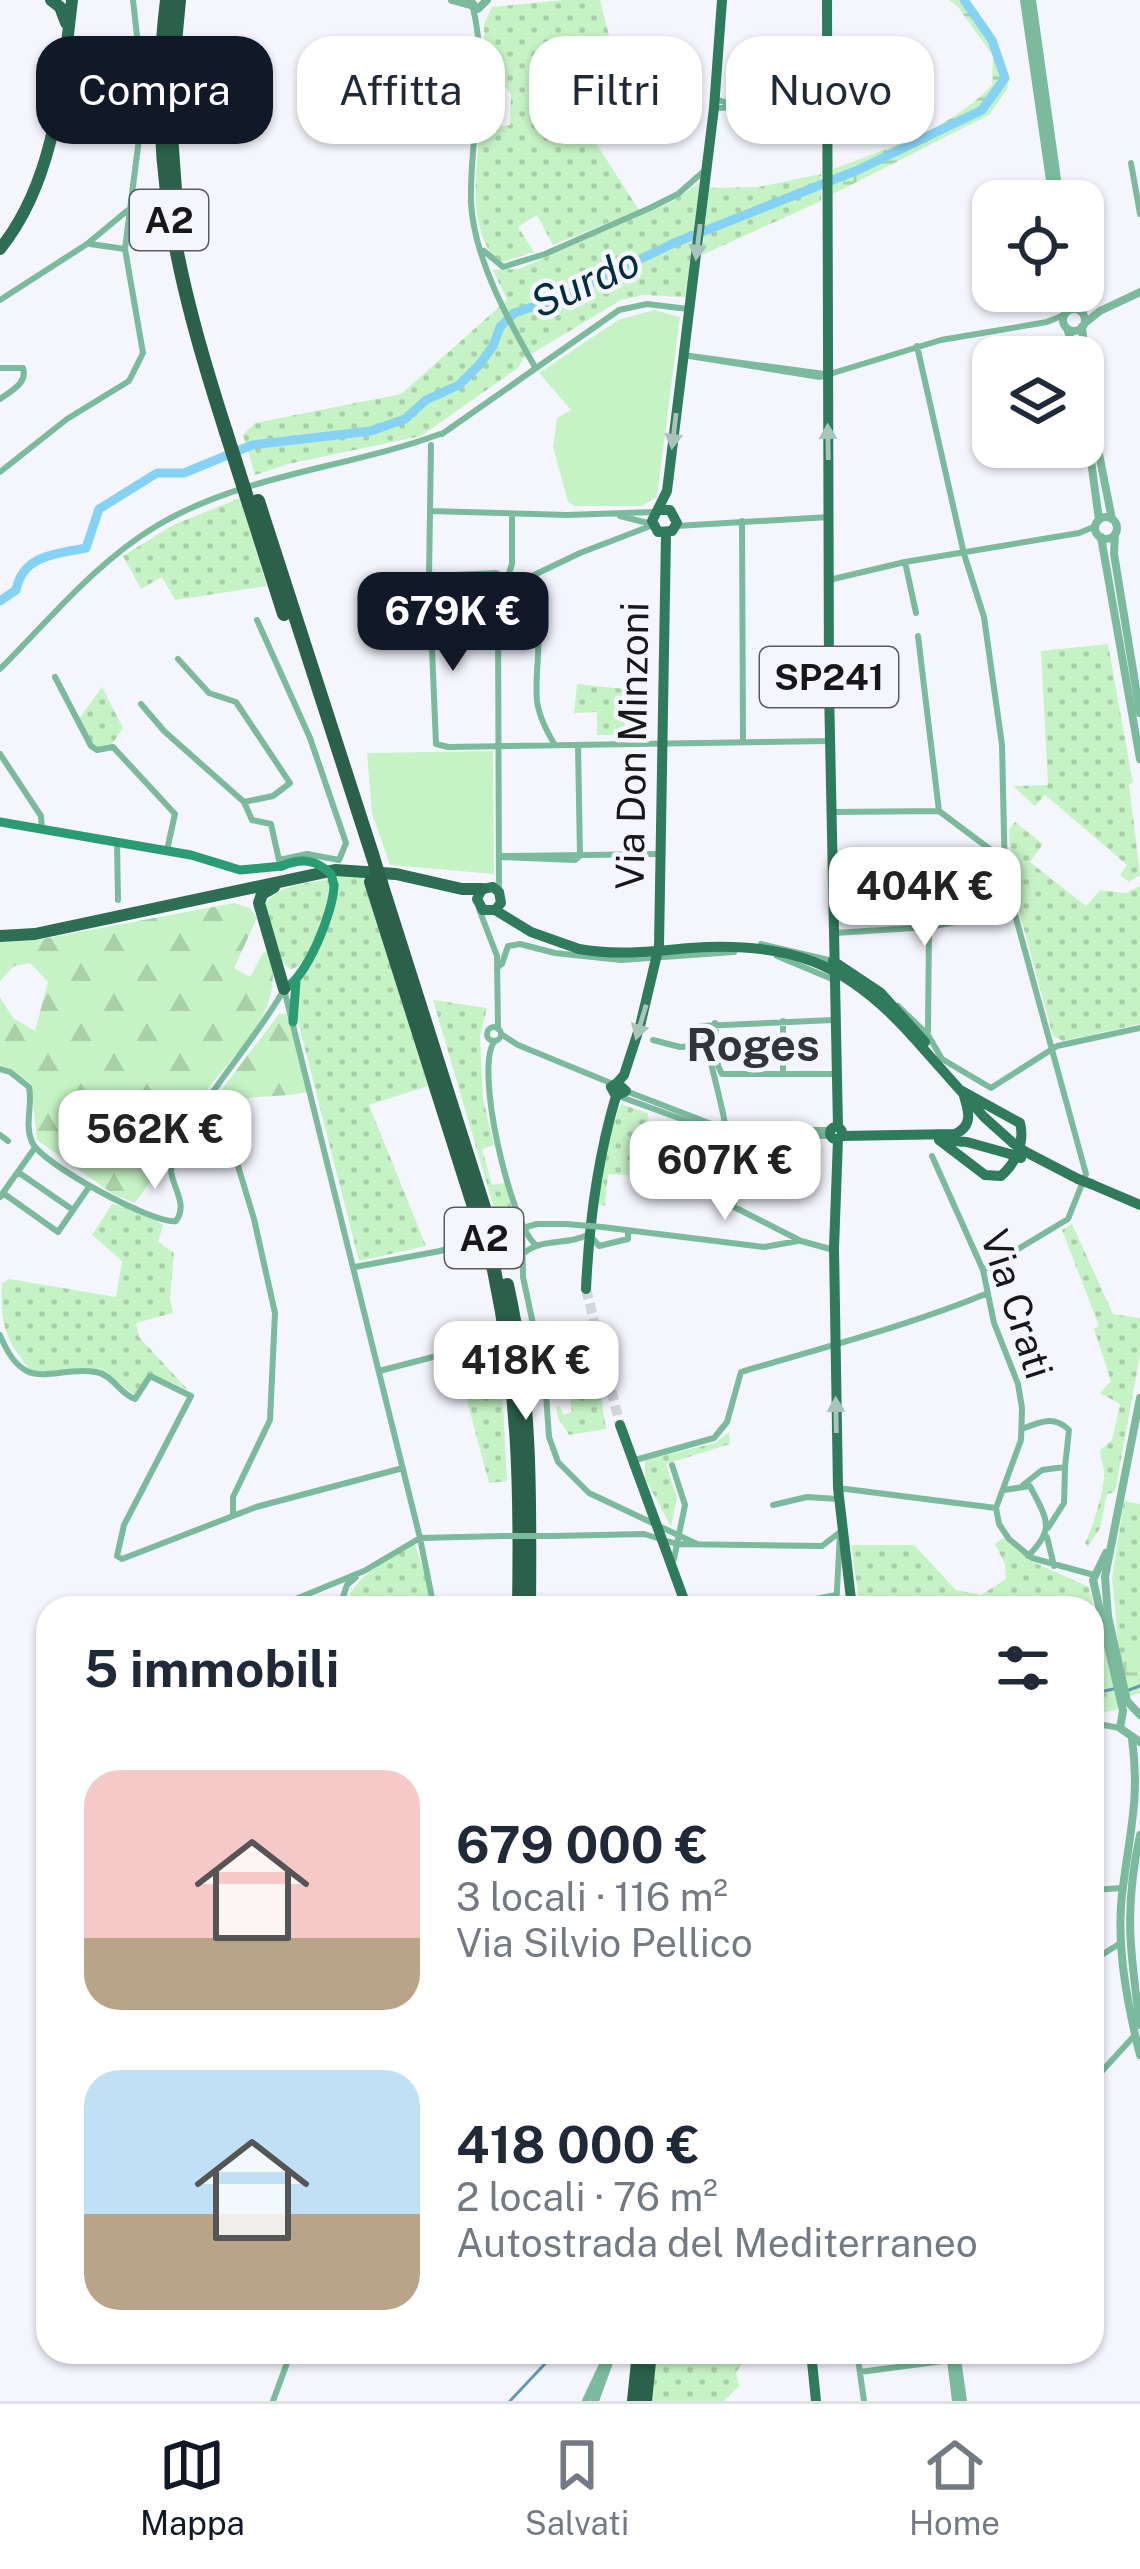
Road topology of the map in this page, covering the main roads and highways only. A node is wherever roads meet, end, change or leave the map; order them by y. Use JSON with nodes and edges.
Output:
{"nodes":[{"id":1,"x":51,"y":0,"type":"edge"},
{"id":2,"x":72,"y":0,"type":"edge"},
{"id":3,"x":167,"y":0,"type":"edge"},
{"id":4,"x":181,"y":0,"type":"edge"},
{"id":5,"x":827,"y":0,"type":"edge"},
{"id":6,"x":721,"y":1,"type":"edge"},
{"id":7,"x":65,"y":36,"type":"edge"},
{"id":8,"x":67,"y":36,"type":"edge"},
{"id":9,"x":47,"y":144,"type":"edge"},
{"id":10,"x":0,"y":249,"type":"edge"},
{"id":11,"x":230,"y":431,"type":"junction"},
{"id":12,"x":655,"y":518,"type":"junction"},
{"id":13,"x":672,"y":525,"type":"junction"},
{"id":14,"x":0,"y":822,"type":"edge"},
{"id":15,"x":297,"y":878,"type":"junction"},
{"id":16,"x":376,"y":883,"type":"junction"},
{"id":17,"x":489,"y":900,"type":"joint"},
{"id":18,"x":186,"y":903,"type":"junction"},
{"id":19,"x":261,"y":917,"type":"junction"},
{"id":20,"x":3,"y":935,"type":"edge"},
{"id":21,"x":832,"y":961,"type":"junction"},
{"id":22,"x":289,"y":978,"type":"junction"},
{"id":23,"x":293,"y":1022,"type":"road end"},
{"id":24,"x":934,"y":1061,"type":"junction"},
{"id":25,"x":962,"y":1093,"type":"junction"},
{"id":26,"x":839,"y":1133,"type":"junction"},
{"id":27,"x":924,"y":1137,"type":"junction"},
{"id":28,"x":939,"y":1140,"type":"junction"},
{"id":29,"x":1017,"y":1152,"type":"junction"},
{"id":30,"x":1140,"y":1204,"type":"edge"},
{"id":31,"x":586,"y":1289,"type":"tunnel mouth"},
{"id":32,"x":620,"y":1425,"type":"tunnel mouth"},
{"id":33,"x":519,"y":1596,"type":"edge"},
{"id":34,"x":529,"y":1596,"type":"edge"},
{"id":35,"x":685,"y":1596,"type":"edge"},
{"id":36,"x":850,"y":1596,"type":"edge"},
{"id":37,"x":638,"y":2364,"type":"edge"},
{"id":38,"x":649,"y":2364,"type":"edge"},
{"id":39,"x":809,"y":2364,"type":"edge"},
{"id":40,"x":634,"y":2401,"type":"edge"},
{"id":41,"x":645,"y":2401,"type":"edge"},
{"id":42,"x":813,"y":2401,"type":"edge"}],
"edges":[{"from":1,"to":7,"type":"highway"},
{"from":2,"to":8,"type":"highway"},
{"from":3,"to":11,"type":"highway","number":"A2"},
{"from":4,"to":11,"type":"highway","number":"A2"},
{"from":21,"to":5,"type":"main road","number":"SP241","one_way":true},
{"from":6,"to":12,"type":"main road","one_way":true},
{"from":9,"to":10,"type":"highway"},
{"from":11,"to":16,"type":"highway","number":"A2","bridge":true},
{"from":12,"to":13,"type":"main road"},
{"from":12,"to":13,"type":"main road"},
{"from":13,"to":31,"type":"main road","name":"Via Don Minzoni","one_way":true},
{"from":14,"to":22,"type":"main road","bridge":true},
{"from":15,"to":17,"type":"highway"},
{"from":15,"to":18,"type":"highway"},
{"from":15,"to":19,"type":"highway"},
{"from":16,"to":33,"type":"highway","number":"A2"},
{"from":16,"to":34,"type":"highway","number":"A2"},
{"from":17,"to":24,"type":"main road","bridge":true},
{"from":18,"to":19,"type":"highway"},
{"from":18,"to":20,"type":"highway"},
{"from":19,"to":22,"type":"highway"},
{"from":21,"to":24,"type":"main road"},
{"from":21,"to":26,"type":"main road","number":"SP241"},
{"from":22,"to":23,"type":"main road"},
{"from":24,"to":25,"type":"main road"},
{"from":25,"to":27,"type":"main road"},
{"from":25,"to":28,"type":"main road"},
{"from":25,"to":29,"type":"main road"},
{"from":26,"to":27,"type":"main road"},
{"from":36,"to":26,"type":"main road","number":"SP241","one_way":true},
{"from":27,"to":28,"type":"main road"},
{"from":28,"to":29,"type":"main road"},
{"from":29,"to":30,"type":"main road"},
{"from":32,"to":35,"type":"main road"},
{"from":37,"to":40,"type":"highway"},
{"from":38,"to":41,"type":"highway"},
{"from":39,"to":42,"type":"main road"}]}
